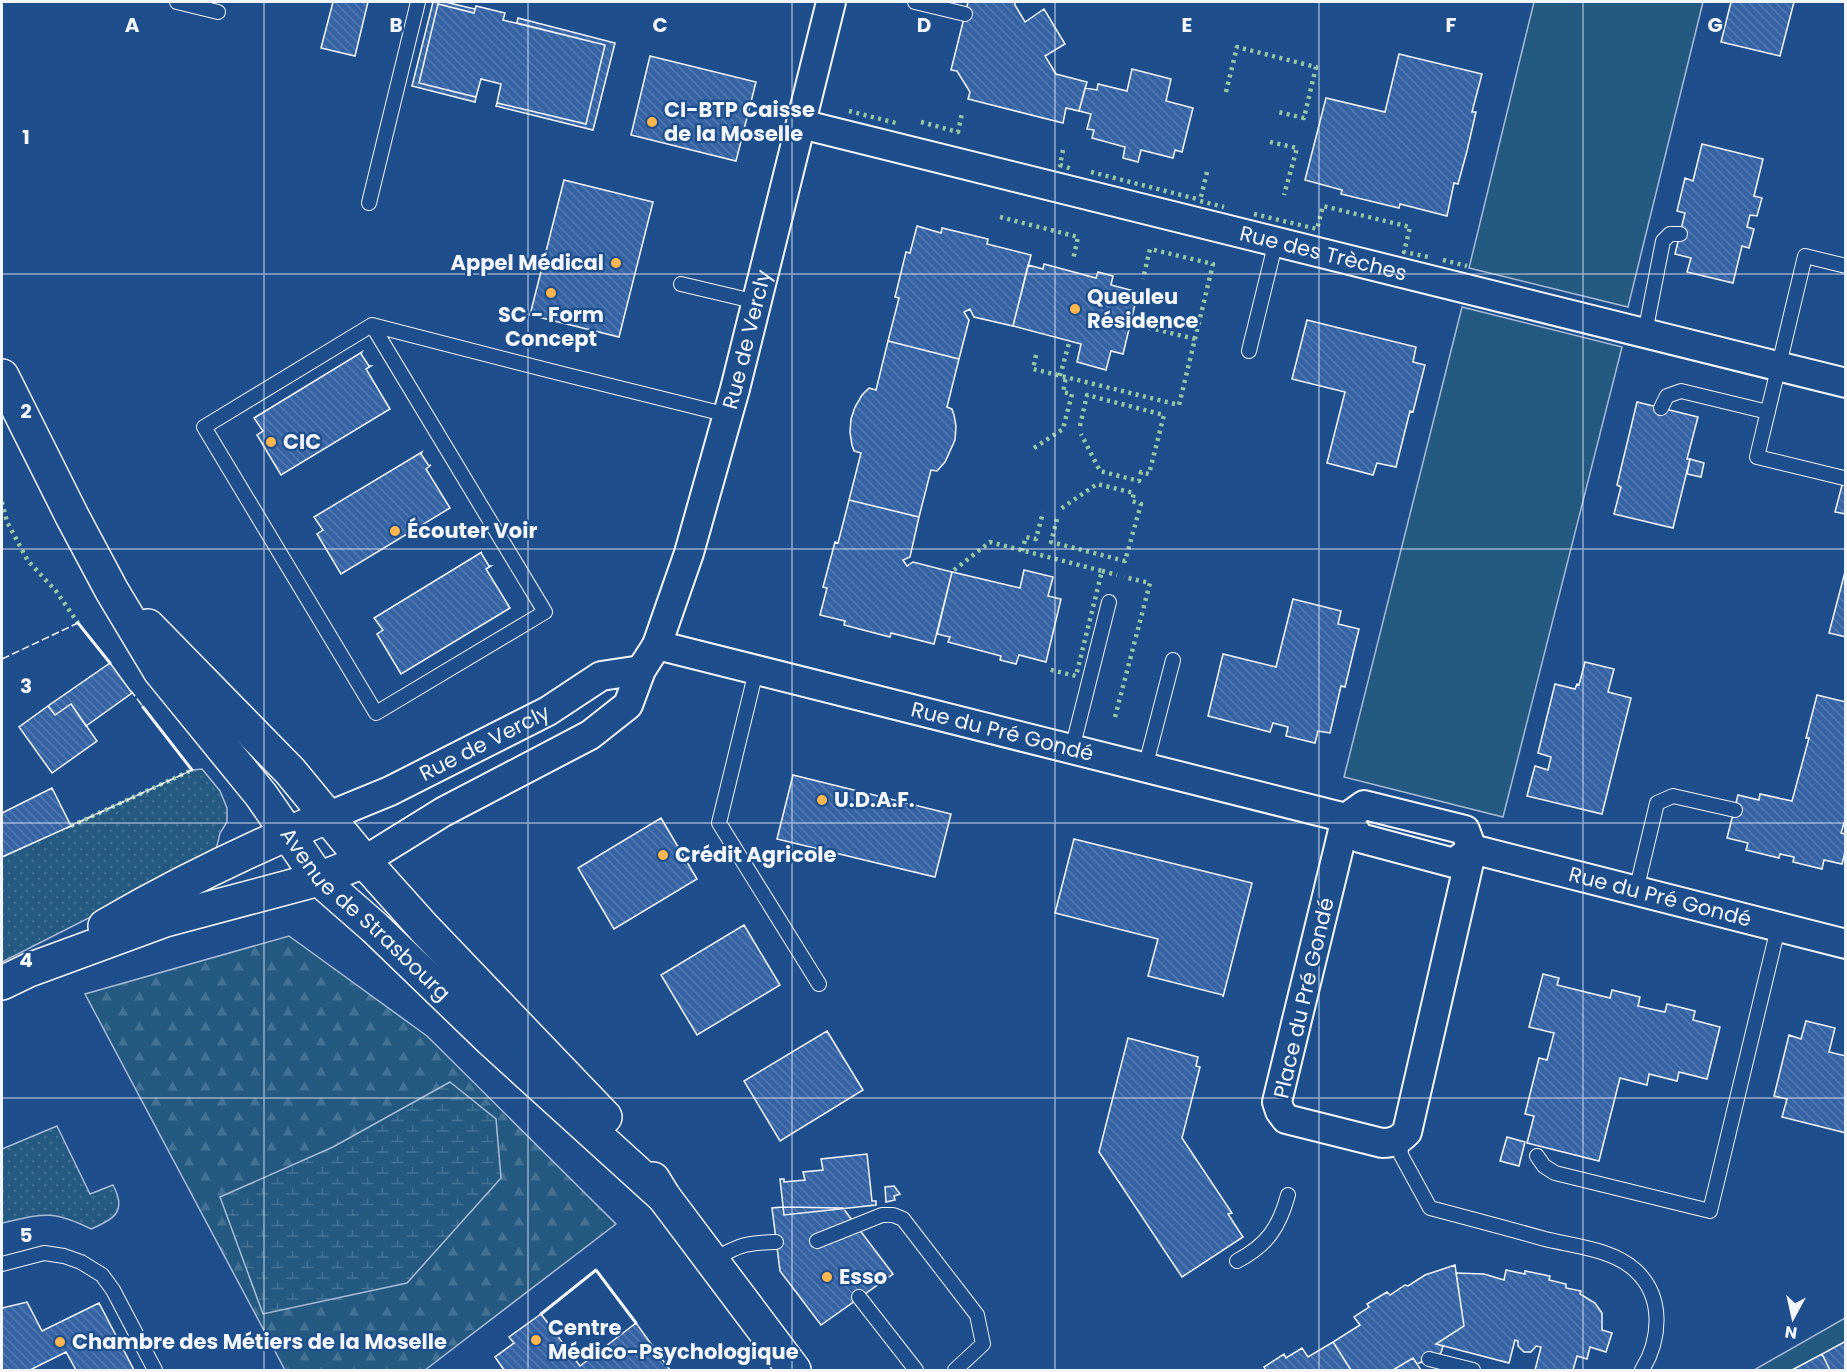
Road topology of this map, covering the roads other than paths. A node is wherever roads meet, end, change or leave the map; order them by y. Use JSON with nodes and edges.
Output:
{"nodes":[{"id":1,"x":177,"y":2,"type":"edge"},
{"id":2,"x":418,"y":2,"type":"edge"},
{"id":3,"x":831,"y":2,"type":"edge"},
{"id":4,"x":915,"y":2,"type":"edge"},
{"id":5,"x":218,"y":12,"type":"dead end"},
{"id":6,"x":965,"y":14,"type":"dead end"},
{"id":7,"x":801,"y":124,"type":"junction"},
{"id":8,"x":369,"y":203,"type":"dead end"},
{"id":9,"x":1680,"y":234,"type":"dead end"},
{"id":10,"x":1276,"y":241,"type":"junction"},
{"id":11,"x":1845,"y":266,"type":"edge"},
{"id":12,"x":681,"y":284,"type":"dead end"},
{"id":13,"x":757,"y":302,"type":"junction"},
{"id":14,"x":372,"y":325,"type":"junction"},
{"id":15,"x":1645,"y":333,"type":"junction"},
{"id":16,"x":1249,"y":351,"type":"dead end"},
{"id":17,"x":1780,"y":367,"type":"junction"},
{"id":18,"x":2,"y":376,"type":"edge"},
{"id":19,"x":1845,"y":383,"type":"edge"},
{"id":20,"x":1661,"y":408,"type":"dead end"},
{"id":21,"x":9,"y":409,"type":"edge"},
{"id":22,"x":1768,"y":412,"type":"junction"},
{"id":23,"x":728,"y":415,"type":"junction"},
{"id":24,"x":1844,"y":478,"type":"dead end"},
{"id":25,"x":112,"y":591,"type":"junction"},
{"id":26,"x":1109,"y":602,"type":"dead end"},
{"id":27,"x":657,"y":645,"type":"junction"},
{"id":28,"x":1173,"y":660,"type":"dead end"},
{"id":29,"x":641,"y":670,"type":"junction"},
{"id":30,"x":756,"y":671,"type":"junction"},
{"id":31,"x":1072,"y":749,"type":"junction"},
{"id":32,"x":1145,"y":768,"type":"junction"},
{"id":33,"x":1735,"y":810,"type":"dead end"},
{"id":34,"x":329,"y":816,"type":"junction"},
{"id":35,"x":1346,"y":818,"type":"junction"},
{"id":36,"x":287,"y":834,"type":"junction"},
{"id":37,"x":1472,"y":849,"type":"junction"},
{"id":38,"x":364,"y":861,"type":"junction"},
{"id":39,"x":319,"y":879,"type":"junction"},
{"id":40,"x":1636,"y":891,"type":"junction"},
{"id":41,"x":1778,"y":928,"type":"junction"},
{"id":42,"x":1845,"y":944,"type":"edge"},
{"id":43,"x":15,"y":976,"type":"edge"},
{"id":44,"x":819,"y":984,"type":"dead end"},
{"id":45,"x":1400,"y":1139,"type":"junction"},
{"id":46,"x":1537,"y":1156,"type":"dead end"},
{"id":47,"x":1288,"y":1195,"type":"dead end"},
{"id":48,"x":664,"y":1197,"type":"junction"},
{"id":49,"x":817,"y":1241,"type":"dead end"},
{"id":50,"x":776,"y":1242,"type":"dead end"},
{"id":51,"x":711,"y":1261,"type":"junction"},
{"id":52,"x":1237,"y":1261,"type":"dead end"},
{"id":53,"x":2,"y":1264,"type":"edge"},
{"id":54,"x":859,"y":1297,"type":"dead end"},
{"id":55,"x":1429,"y":1359,"type":"dead end"},
{"id":56,"x":155,"y":1371,"type":"edge"},
{"id":57,"x":794,"y":1371,"type":"edge"},
{"id":58,"x":916,"y":1371,"type":"edge"},
{"id":59,"x":955,"y":1371,"type":"edge"},
{"id":60,"x":1473,"y":1371,"type":"edge"},
{"id":61,"x":1642,"y":1371,"type":"edge"}],
"edges":[{"from":1,"to":5,"type":"lane"},
{"from":2,"to":8,"type":"lane"},
{"from":3,"to":7,"type":"street","name":"Rue de Vercly"},
{"from":4,"to":6,"type":"lane"},
{"from":7,"to":10,"type":"street","name":"Rue des Trèches"},
{"from":7,"to":13,"type":"street","name":"Rue de Vercly"},
{"from":9,"to":15,"type":"lane"},
{"from":10,"to":15,"type":"street","name":"Rue des Trèches"},
{"from":10,"to":16,"type":"lane"},
{"from":11,"to":17,"type":"lane"},
{"from":12,"to":13,"type":"lane"},
{"from":13,"to":23,"type":"street","name":"Rue de Vercly"},
{"from":14,"to":14,"type":"lane"},
{"from":14,"to":23,"type":"lane"},
{"from":15,"to":17,"type":"street","name":"Rue des Trèches"},
{"from":17,"to":19,"type":"street","name":"Rue des Trèches"},
{"from":17,"to":22,"type":"lane"},
{"from":18,"to":21,"type":"main road","name":"Avenue de Strasbourg"},
{"from":20,"to":22,"type":"lane"},
{"from":21,"to":25,"type":"main road","name":"Avenue de Strasbourg"},
{"from":22,"to":24,"type":"lane"},
{"from":23,"to":27,"type":"street","name":"Rue de Vercly"},
{"from":25,"to":34,"type":"main road","name":"Avenue de Strasbourg"},
{"from":25,"to":36,"type":"main road","name":"Avenue de Strasbourg"},
{"from":26,"to":31,"type":"lane"},
{"from":27,"to":29,"type":"street","name":"Rue de Vercly"},
{"from":27,"to":30,"type":"street","name":"Rue du Pré Gondé"},
{"from":28,"to":32,"type":"lane"},
{"from":29,"to":34,"type":"street","name":"Rue de Vercly"},
{"from":29,"to":38,"type":"street","name":"Rue de Vercly"},
{"from":30,"to":31,"type":"street","name":"Rue du Pré Gondé"},
{"from":30,"to":44,"type":"lane"},
{"from":31,"to":32,"type":"street","name":"Rue du Pré Gondé"},
{"from":32,"to":35,"type":"street","name":"Rue du Pré Gondé"},
{"from":33,"to":40,"type":"lane"},
{"from":34,"to":36,"type":"main road"},
{"from":34,"to":38,"type":"main road","name":"Avenue de Strasbourg"},
{"from":35,"to":37,"type":"street"},
{"from":35,"to":45,"type":"street","name":"Place du Pré Gondé"},
{"from":36,"to":39,"type":"main road","name":"Avenue de Strasbourg"},
{"from":36,"to":43,"type":"main road"},
{"from":37,"to":40,"type":"street","name":"Rue du Pré Gondé"},
{"from":37,"to":45,"type":"street"},
{"from":38,"to":39,"type":"main road"},
{"from":38,"to":48,"type":"main road","name":"Avenue de Strasbourg"},
{"from":39,"to":43,"type":"main road"},
{"from":39,"to":48,"type":"main road","name":"Avenue de Strasbourg"},
{"from":40,"to":41,"type":"street","name":"Rue du Pré Gondé"},
{"from":41,"to":42,"type":"street","name":"Rue du Pré Gondé"},
{"from":41,"to":46,"type":"lane"},
{"from":45,"to":61,"type":"lane"},
{"from":47,"to":52,"type":"lane"},
{"from":48,"to":51,"type":"main road","name":"Avenue de Strasbourg"},
{"from":49,"to":59,"type":"lane"},
{"from":50,"to":51,"type":"lane"},
{"from":51,"to":57,"type":"main road","name":"Avenue de Strasbourg"},
{"from":53,"to":56,"type":"lane"},
{"from":54,"to":58,"type":"lane"},
{"from":55,"to":60,"type":"lane"}]}
